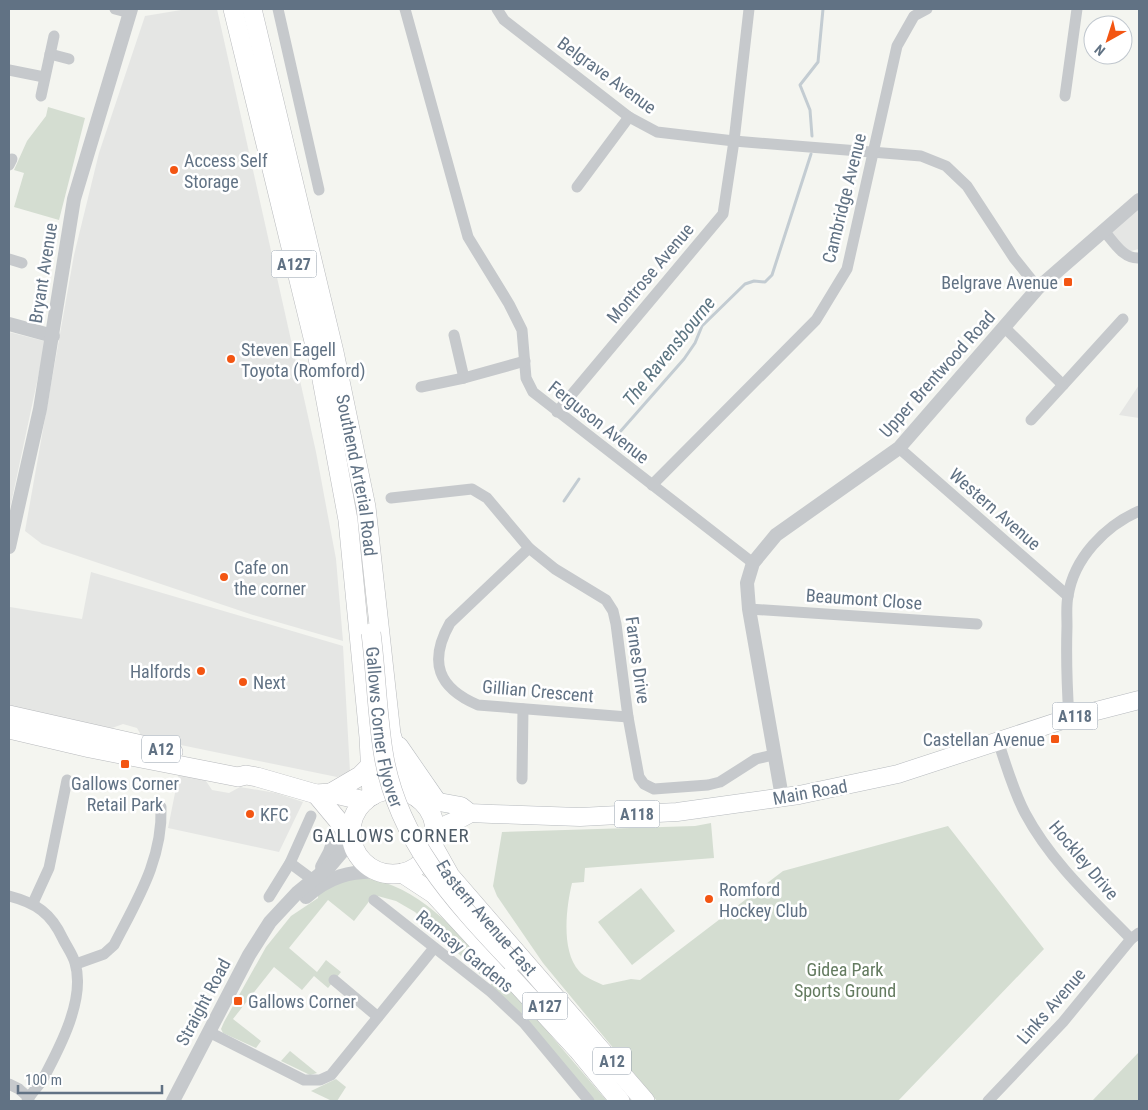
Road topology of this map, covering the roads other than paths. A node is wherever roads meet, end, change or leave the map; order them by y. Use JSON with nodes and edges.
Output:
{"nodes":[{"id":1,"x":114,"y":9,"type":"edge"},
{"id":2,"x":233,"y":9,"type":"edge"},
{"id":3,"x":252,"y":9,"type":"edge"},
{"id":4,"x":278,"y":9,"type":"edge"},
{"id":5,"x":405,"y":9,"type":"edge"},
{"id":6,"x":497,"y":9,"type":"edge"},
{"id":7,"x":749,"y":9,"type":"edge"},
{"id":8,"x":927,"y":9,"type":"edge"},
{"id":9,"x":1077,"y":9,"type":"edge"},
{"id":10,"x":131,"y":11,"type":"edge"},
{"id":11,"x":54,"y":36,"type":"dead end"},
{"id":12,"x":50,"y":54,"type":"junction"},
{"id":13,"x":69,"y":59,"type":"dead end"},
{"id":14,"x":9,"y":70,"type":"edge"},
{"id":15,"x":44,"y":77,"type":"junction"},
{"id":16,"x":41,"y":96,"type":"dead end"},
{"id":17,"x":1065,"y":96,"type":"dead end"},
{"id":18,"x":629,"y":118,"type":"junction"},
{"id":19,"x":734,"y":141,"type":"junction"},
{"id":20,"x":875,"y":153,"type":"junction"},
{"id":21,"x":577,"y":187,"type":"dead end"},
{"id":22,"x":319,"y":190,"type":"dead end"},
{"id":23,"x":1139,"y":200,"type":"edge"},
{"id":24,"x":1104,"y":231,"type":"junction"},
{"id":25,"x":9,"y":258,"type":"edge"},
{"id":26,"x":1139,"y":258,"type":"edge"},
{"id":27,"x":22,"y":263,"type":"dead end"},
{"id":28,"x":1038,"y":288,"type":"junction"},
{"id":29,"x":1123,"y":319,"type":"dead end"},
{"id":30,"x":9,"y":324,"type":"edge"},
{"id":31,"x":1004,"y":327,"type":"junction"},
{"id":32,"x":454,"y":335,"type":"dead end"},
{"id":33,"x":52,"y":336,"type":"junction"},
{"id":34,"x":525,"y":361,"type":"junction"},
{"id":35,"x":464,"y":378,"type":"junction"},
{"id":36,"x":1063,"y":385,"type":"junction"},
{"id":37,"x":421,"y":387,"type":"dead end"},
{"id":38,"x":557,"y":412,"type":"junction"},
{"id":39,"x":1031,"y":420,"type":"dead end"},
{"id":40,"x":899,"y":448,"type":"junction"},
{"id":41,"x":652,"y":485,"type":"junction"},
{"id":42,"x":392,"y":498,"type":"dead end"},
{"id":43,"x":366,"y":506,"type":"junction"},
{"id":44,"x":1139,"y":511,"type":"edge"},
{"id":45,"x":348,"y":520,"type":"junction"},
{"id":46,"x":9,"y":547,"type":"edge"},
{"id":47,"x":529,"y":548,"type":"junction"},
{"id":48,"x":754,"y":563,"type":"junction"},
{"id":49,"x":1068,"y":596,"type":"junction"},
{"id":50,"x":749,"y":609,"type":"junction"},
{"id":51,"x":977,"y":624,"type":"dead end"},
{"id":52,"x":371,"y":633,"type":"junction"},
{"id":53,"x":1139,"y":700,"type":"edge"},
{"id":54,"x":523,"y":709,"type":"junction"},
{"id":55,"x":9,"y":715,"type":"edge"},
{"id":56,"x":628,"y":717,"type":"junction"},
{"id":57,"x":1069,"y":718,"type":"junction"},
{"id":58,"x":390,"y":722,"type":"junction"},
{"id":59,"x":9,"y":729,"type":"edge"},
{"id":60,"x":998,"y":741,"type":"junction"},
{"id":61,"x":773,"y":755,"type":"junction"},
{"id":62,"x":369,"y":767,"type":"junction"},
{"id":63,"x":246,"y":775,"type":"junction"},
{"id":64,"x":522,"y":779,"type":"dead end"},
{"id":65,"x":67,"y":780,"type":"dead end"},
{"id":66,"x":323,"y":794,"type":"junction"},
{"id":67,"x":416,"y":797,"type":"junction"},
{"id":68,"x":782,"y":797,"type":"junction"},
{"id":69,"x":368,"y":798,"type":"junction"},
{"id":70,"x":437,"y":801,"type":"junction"},
{"id":71,"x":161,"y":806,"type":"dead end"},
{"id":72,"x":470,"y":813,"type":"junction"},
{"id":73,"x":311,"y":816,"type":"dead end"},
{"id":74,"x":348,"y":833,"type":"junction"},
{"id":75,"x":433,"y":841,"type":"junction"},
{"id":76,"x":290,"y":863,"type":"junction"},
{"id":77,"x":380,"y":872,"type":"junction"},
{"id":78,"x":402,"y":873,"type":"junction"},
{"id":79,"x":313,"y":880,"type":"junction"},
{"id":80,"x":9,"y":896,"type":"edge"},
{"id":81,"x":269,"y":898,"type":"dead end"},
{"id":82,"x":374,"y":900,"type":"dead end"},
{"id":83,"x":33,"y":903,"type":"junction"},
{"id":84,"x":1135,"y":936,"type":"edge"},
{"id":85,"x":254,"y":948,"type":"junction"},
{"id":86,"x":434,"y":948,"type":"junction"},
{"id":87,"x":512,"y":962,"type":"junction"},
{"id":88,"x":76,"y":964,"type":"junction"},
{"id":89,"x":334,"y":980,"type":"dead end"},
{"id":90,"x":378,"y":1017,"type":"junction"},
{"id":91,"x":578,"y":1021,"type":"junction"},
{"id":92,"x":209,"y":1032,"type":"junction"},
{"id":93,"x":578,"y":1050,"type":"junction"},
{"id":94,"x":9,"y":1084,"type":"edge"},
{"id":95,"x":28,"y":1100,"type":"edge"},
{"id":96,"x":173,"y":1101,"type":"edge"},
{"id":97,"x":589,"y":1101,"type":"edge"},
{"id":98,"x":620,"y":1101,"type":"edge"},
{"id":99,"x":645,"y":1101,"type":"edge"},
{"id":100,"x":988,"y":1101,"type":"edge"}],
"edges":[{"from":1,"to":10,"type":"street"},
{"from":2,"to":45,"type":"highway","name":"Southend Arterial Road","number":"A127"},
{"from":3,"to":43,"type":"highway","name":"Southend Arterial Road","number":"A127"},
{"from":4,"to":22,"type":"street"},
{"from":5,"to":34,"type":"street","name":"Ferguson Avenue"},
{"from":6,"to":18,"type":"street","name":"Belgrave Avenue"},
{"from":7,"to":19,"type":"street","name":"Montrose Avenue"},
{"from":8,"to":20,"type":"street","name":"Cambridge Avenue"},
{"from":9,"to":17,"type":"street"},
{"from":10,"to":33,"type":"street","name":"Bryant Avenue"},
{"from":11,"to":12,"type":"street"},
{"from":12,"to":13,"type":"street"},
{"from":12,"to":15,"type":"street"},
{"from":14,"to":15,"type":"street"},
{"from":15,"to":16,"type":"street"},
{"from":18,"to":19,"type":"street","name":"Belgrave Avenue"},
{"from":18,"to":21,"type":"street"},
{"from":19,"to":20,"type":"street","name":"Belgrave Avenue"},
{"from":19,"to":38,"type":"street","name":"Montrose Avenue"},
{"from":20,"to":28,"type":"street","name":"Belgrave Avenue"},
{"from":20,"to":41,"type":"street","name":"Cambridge Avenue"},
{"from":23,"to":24,"type":"street","name":"Upper Brentwood Road"},
{"from":24,"to":26,"type":"street"},
{"from":24,"to":28,"type":"street","name":"Upper Brentwood Road"},
{"from":25,"to":27,"type":"street"},
{"from":28,"to":31,"type":"street","name":"Upper Brentwood Road"},
{"from":29,"to":36,"type":"street"},
{"from":30,"to":33,"type":"street"},
{"from":31,"to":36,"type":"street"},
{"from":31,"to":40,"type":"street","name":"Upper Brentwood Road"},
{"from":32,"to":35,"type":"street"},
{"from":33,"to":46,"type":"street","name":"Bryant Avenue"},
{"from":34,"to":35,"type":"street"},
{"from":34,"to":38,"type":"street","name":"Ferguson Avenue"},
{"from":35,"to":37,"type":"street"},
{"from":36,"to":39,"type":"street"},
{"from":38,"to":41,"type":"street","name":"Ferguson Avenue"},
{"from":40,"to":48,"type":"street","name":"Upper Brentwood Road"},
{"from":40,"to":49,"type":"street","name":"Western Avenue"},
{"from":41,"to":48,"type":"street","name":"Ferguson Avenue"},
{"from":42,"to":47,"type":"street","name":"Farnes Drive"},
{"from":43,"to":52,"type":"highway","number":"A127"},
{"from":43,"to":58,"type":"highway","name":"Southend Arterial Road","number":"A127"},
{"from":44,"to":49,"type":"street"},
{"from":45,"to":52,"type":"highway","number":"A127"},
{"from":45,"to":62,"type":"highway","name":"Southend Arterial Road","number":"A127"},
{"from":47,"to":54,"type":"street","name":"Gillian Crescent"},
{"from":47,"to":56,"type":"street","name":"Farnes Drive"},
{"from":48,"to":50,"type":"street","name":"Upper Brentwood Road"},
{"from":49,"to":57,"type":"street"},
{"from":50,"to":51,"type":"street","name":"Beaumont Close"},
{"from":50,"to":61,"type":"street","name":"Upper Brentwood Road"},
{"from":52,"to":87,"type":"highway","name":"Gallows Corner Flyover","number":"A127","bridge":true},
{"from":53,"to":57,"type":"main road","name":"Main Road","number":"A118"},
{"from":54,"to":56,"type":"street","name":"Gillian Crescent"},
{"from":54,"to":64,"type":"street"},
{"from":55,"to":63,"type":"highway","number":"A12"},
{"from":56,"to":61,"type":"street","name":"Farnes Drive"},
{"from":57,"to":60,"type":"main road","name":"Main Road","number":"A118"},
{"from":58,"to":67,"type":"highway","name":"Southend Arterial Road","number":"A127"},
{"from":58,"to":70,"type":"main road"},
{"from":59,"to":63,"type":"highway","number":"A12"},
{"from":60,"to":68,"type":"main road","name":"Main Road","number":"A118"},
{"from":60,"to":84,"type":"street","name":"Hockley Drive"},
{"from":61,"to":68,"type":"street","name":"Upper Brentwood Road"},
{"from":62,"to":66,"type":"highway"},
{"from":62,"to":69,"type":"highway","name":"Southend Arterial Road","number":"A127"},
{"from":63,"to":66,"type":"highway","number":"A12"},
{"from":65,"to":83,"type":"street"},
{"from":66,"to":69,"type":"highway","number":"A12"},
{"from":66,"to":74,"type":"highway"},
{"from":67,"to":69,"type":"highway"},
{"from":67,"to":70,"type":"main road","name":"Main Road","number":"A118"},
{"from":67,"to":75,"type":"highway"},
{"from":68,"to":72,"type":"main road","name":"Main Road","number":"A118"},
{"from":69,"to":74,"type":"highway"},
{"from":70,"to":72,"type":"main road","name":"Main Road","number":"A118"},
{"from":71,"to":88,"type":"street"},
{"from":72,"to":75,"type":"main road","name":"Main Road","number":"A118"},
{"from":73,"to":76,"type":"street"},
{"from":74,"to":77,"type":"highway"},
{"from":74,"to":79,"type":"street"},
{"from":74,"to":79,"type":"street","name":"Straight Road"},
{"from":75,"to":78,"type":"highway"},
{"from":75,"to":91,"type":"highway","name":"Eastern Avenue East","number":"A12"},
{"from":76,"to":79,"type":"street"},
{"from":76,"to":81,"type":"street"},
{"from":77,"to":78,"type":"highway"},
{"from":77,"to":85,"type":"street","name":"Straight Road"},
{"from":78,"to":93,"type":"highway","name":"Eastern Avenue East","number":"A12"},
{"from":79,"to":85,"type":"street","name":"Straight Road"},
{"from":80,"to":83,"type":"street"},
{"from":82,"to":86,"type":"street","name":"Ramsay Gardens"},
{"from":83,"to":88,"type":"street"},
{"from":84,"to":100,"type":"street","name":"Links Avenue"},
{"from":85,"to":92,"type":"street","name":"Straight Road"},
{"from":86,"to":90,"type":"street"},
{"from":86,"to":97,"type":"street","name":"Ramsay Gardens"},
{"from":87,"to":91,"type":"highway","number":"A127"},
{"from":87,"to":93,"type":"highway","number":"A127"},
{"from":88,"to":95,"type":"street"},
{"from":89,"to":90,"type":"street"},
{"from":90,"to":92,"type":"street"},
{"from":91,"to":99,"type":"highway","name":"Eastern Avenue East","number":"A12"},
{"from":92,"to":96,"type":"street","name":"Straight Road"},
{"from":93,"to":98,"type":"highway","name":"Eastern Avenue East","number":"A12"},
{"from":94,"to":95,"type":"street"}]}
